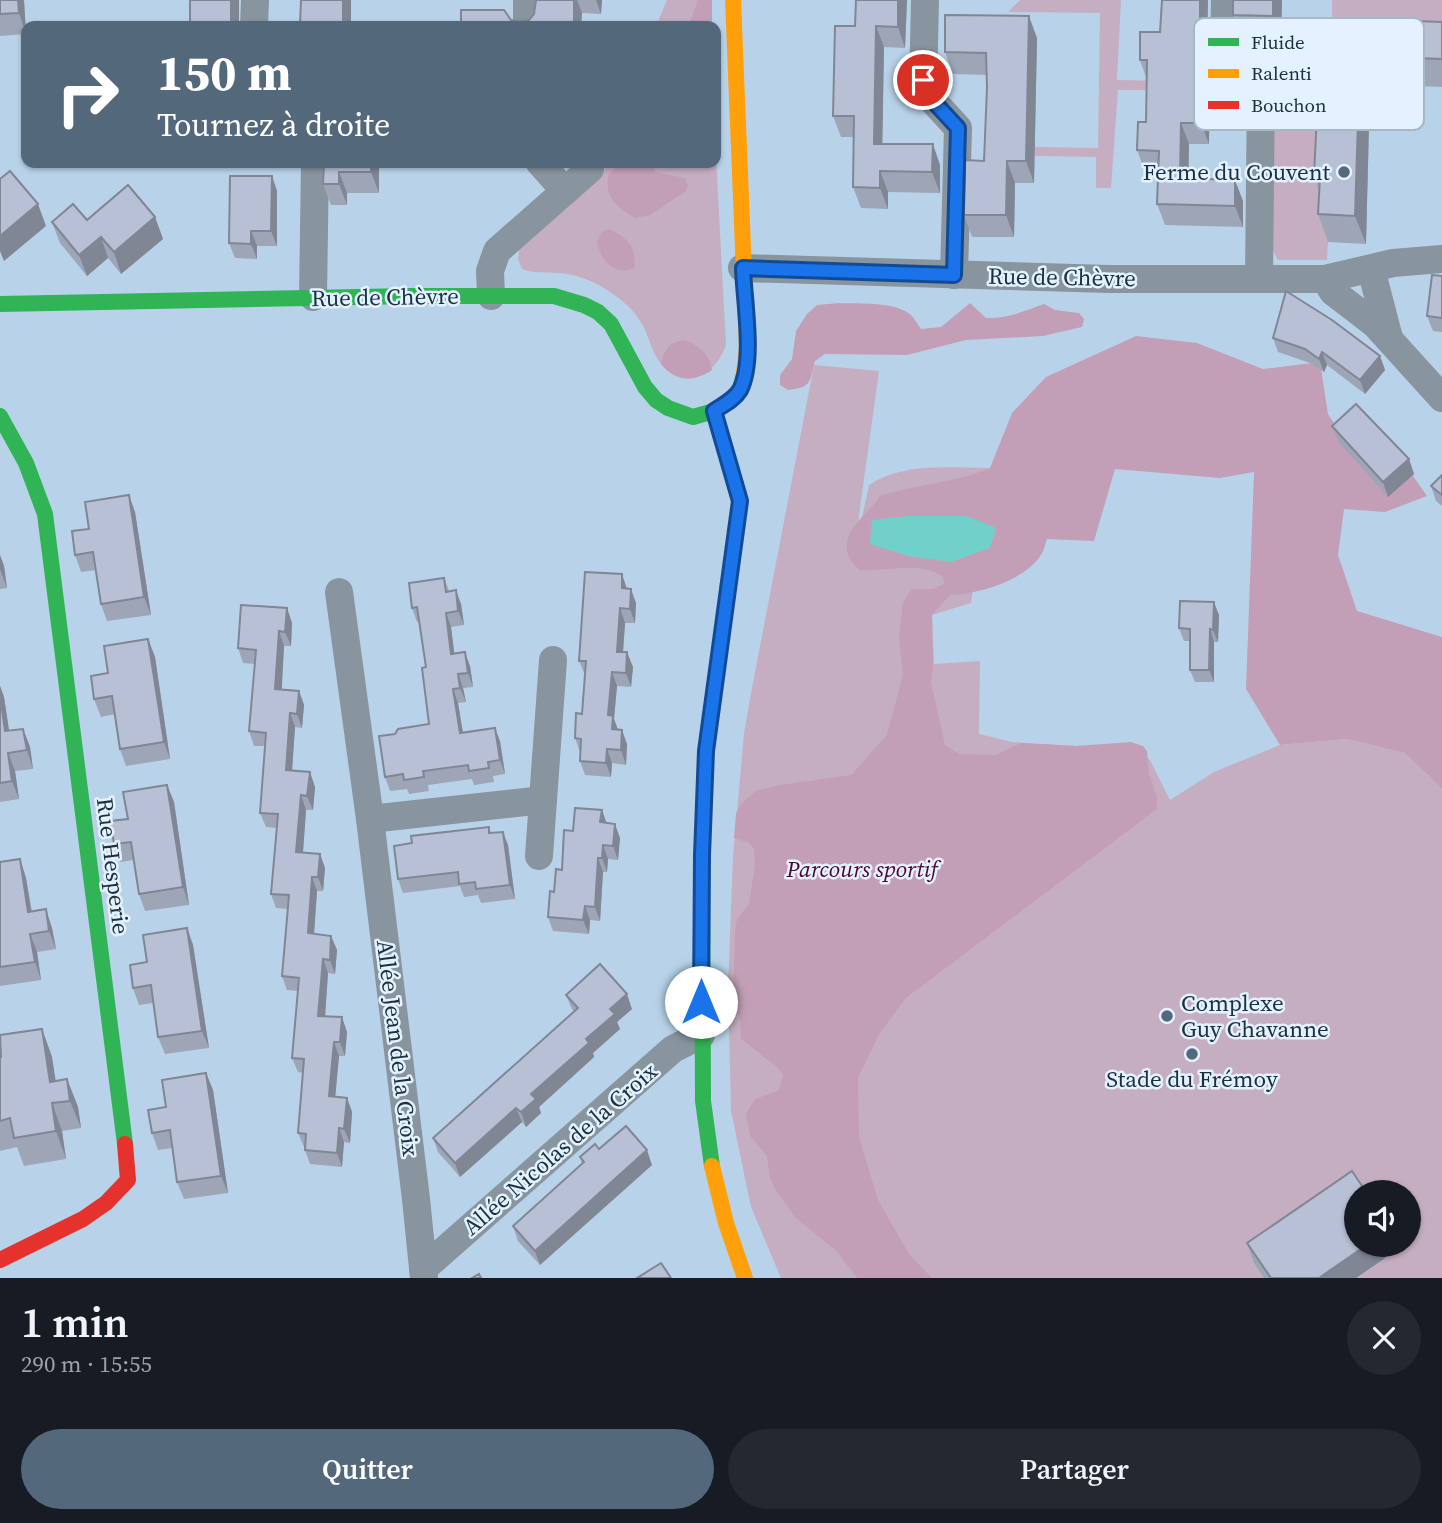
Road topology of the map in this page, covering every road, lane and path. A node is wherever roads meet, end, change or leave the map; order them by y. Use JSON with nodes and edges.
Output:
{"nodes":[{"id":1,"x":255,"y":0,"type":"edge"},
{"id":2,"x":527,"y":0,"type":"edge"},
{"id":3,"x":733,"y":0,"type":"edge"},
{"id":4,"x":925,"y":0,"type":"edge"},
{"id":5,"x":1225,"y":0,"type":"edge"},
{"id":6,"x":1225,"y":18,"type":"edge"},
{"id":7,"x":254,"y":21,"type":"edge"},
{"id":8,"x":527,"y":21,"type":"edge"},
{"id":9,"x":1261,"y":130,"type":"edge"},
{"id":10,"x":315,"y":168,"type":"edge"},
{"id":11,"x":544,"y":168,"type":"edge"},
{"id":12,"x":590,"y":169,"type":"dead end"},
{"id":13,"x":565,"y":191,"type":"junction"},
{"id":14,"x":1442,"y":259,"type":"edge"},
{"id":15,"x":743,"y":268,"type":"junction"},
{"id":16,"x":1371,"y":269,"type":"junction"},
{"id":17,"x":954,"y":275,"type":"junction"},
{"id":18,"x":1259,"y":278,"type":"junction"},
{"id":19,"x":1325,"y":279,"type":"junction"},
{"id":20,"x":491,"y":296,"type":"junction"},
{"id":21,"x":313,"y":298,"type":"junction"},
{"id":22,"x":0,"y":304,"type":"edge"},
{"id":23,"x":1389,"y":340,"type":"junction"},
{"id":24,"x":1442,"y":398,"type":"edge"},
{"id":25,"x":714,"y":411,"type":"junction"},
{"id":26,"x":0,"y":416,"type":"edge"},
{"id":27,"x":339,"y":592,"type":"dead end"},
{"id":28,"x":553,"y":660,"type":"dead end"},
{"id":29,"x":543,"y":800,"type":"junction"},
{"id":30,"x":370,"y":819,"type":"junction"},
{"id":31,"x":539,"y":856,"type":"dead end"},
{"id":32,"x":701,"y":1035,"type":"junction"},
{"id":33,"x":0,"y":1260,"type":"edge"},
{"id":34,"x":423,"y":1273,"type":"edge"},
{"id":35,"x":745,"y":1278,"type":"edge"}],
"edges":[{"from":1,"to":7,"type":"street"},
{"from":2,"to":8,"type":"street"},
{"from":3,"to":15,"type":"street"},
{"from":4,"to":17,"type":"street"},
{"from":5,"to":6,"type":"street"},
{"from":9,"to":18,"type":"street"},
{"from":10,"to":21,"type":"street"},
{"from":11,"to":13,"type":"street"},
{"from":12,"to":13,"type":"street"},
{"from":13,"to":20,"type":"street"},
{"from":14,"to":16,"type":"street","name":"Rue de Chèvre"},
{"from":15,"to":17,"type":"street","name":"Rue de Chèvre"},
{"from":15,"to":25,"type":"street"},
{"from":16,"to":19,"type":"street","name":"Rue de Chèvre"},
{"from":16,"to":23,"type":"street"},
{"from":17,"to":18,"type":"street","name":"Rue de Chèvre"},
{"from":18,"to":19,"type":"street","name":"Rue de Chèvre"},
{"from":19,"to":23,"type":"street"},
{"from":20,"to":21,"type":"street","name":"Rue de Chèvre"},
{"from":20,"to":25,"type":"street","name":"Rue de Chèvre"},
{"from":21,"to":22,"type":"street","name":"Rue de Chèvre"},
{"from":23,"to":24,"type":"street"},
{"from":25,"to":32,"type":"street"},
{"from":26,"to":33,"type":"street","name":"Rue Hesperie"},
{"from":27,"to":30,"type":"street","name":"Allée Jean de la Croix"},
{"from":28,"to":29,"type":"street"},
{"from":29,"to":30,"type":"street"},
{"from":29,"to":31,"type":"street"},
{"from":30,"to":34,"type":"street","name":"Allée Jean de la Croix"},
{"from":32,"to":34,"type":"street","name":"Allée Nicolas de la Croix"},
{"from":32,"to":35,"type":"street"}]}
